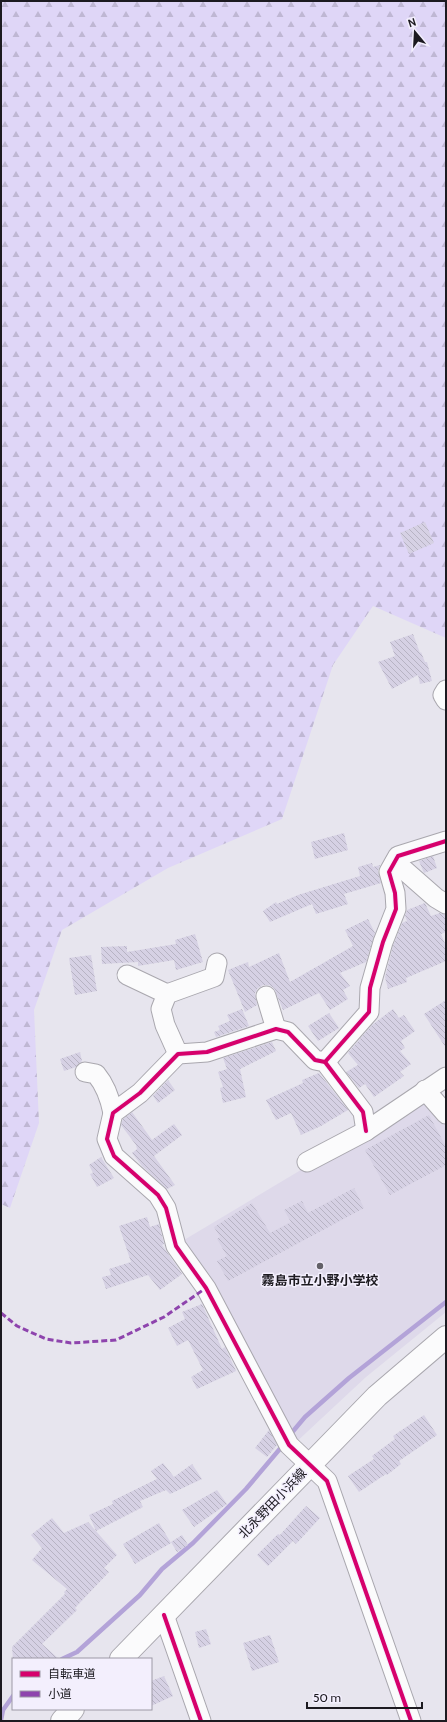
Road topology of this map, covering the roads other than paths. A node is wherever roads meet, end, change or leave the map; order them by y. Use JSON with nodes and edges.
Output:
{"nodes":[{"id":1,"x":446,"y":690,"type":"edge"},
{"id":2,"x":446,"y":700,"type":"edge"},
{"id":3,"x":446,"y":841,"type":"edge"},
{"id":4,"x":395,"y":862,"type":"junction"},
{"id":5,"x":446,"y":904,"type":"edge"},
{"id":6,"x":217,"y":963,"type":"dead end"},
{"id":7,"x":126,"y":975,"type":"dead end"},
{"id":8,"x":167,"y":994,"type":"junction"},
{"id":9,"x":266,"y":996,"type":"dead end"},
{"id":10,"x":276,"y":1029,"type":"junction"},
{"id":11,"x":178,"y":1054,"type":"junction"},
{"id":12,"x":325,"y":1062,"type":"junction"},
{"id":13,"x":85,"y":1072,"type":"dead end"},
{"id":14,"x":446,"y":1077,"type":"edge"},
{"id":15,"x":425,"y":1090,"type":"junction"},
{"id":16,"x":113,"y":1113,"type":"junction"},
{"id":17,"x":446,"y":1114,"type":"edge"},
{"id":18,"x":366,"y":1131,"type":"junction"},
{"id":19,"x":306,"y":1162,"type":"dead end"},
{"id":20,"x":446,"y":1337,"type":"edge"},
{"id":21,"x":310,"y":1465,"type":"junction"},
{"id":22,"x":164,"y":1615,"type":"junction"},
{"id":23,"x":122,"y":1658,"type":"edge"},
{"id":24,"x":72,"y":1710,"type":"edge"},
{"id":25,"x":62,"y":1721,"type":"edge"},
{"id":26,"x":201,"y":1721,"type":"edge"},
{"id":27,"x":411,"y":1721,"type":"edge"}],
"edges":[{"from":1,"to":2,"type":"street"},
{"from":3,"to":4,"type":"street"},
{"from":4,"to":5,"type":"street"},
{"from":4,"to":12,"type":"street"},
{"from":6,"to":8,"type":"street"},
{"from":7,"to":8,"type":"street"},
{"from":8,"to":11,"type":"street"},
{"from":9,"to":10,"type":"street"},
{"from":10,"to":11,"type":"street"},
{"from":10,"to":12,"type":"street"},
{"from":11,"to":16,"type":"street"},
{"from":12,"to":18,"type":"street"},
{"from":13,"to":16,"type":"street"},
{"from":14,"to":15,"type":"street"},
{"from":15,"to":17,"type":"street"},
{"from":15,"to":18,"type":"street"},
{"from":16,"to":21,"type":"street"},
{"from":18,"to":19,"type":"street"},
{"from":20,"to":21,"type":"main road","name":"北永野田小浜線"},
{"from":21,"to":22,"type":"main road","name":"北永野田小浜線"},
{"from":21,"to":27,"type":"street"},
{"from":22,"to":23,"type":"main road","name":"北永野田小浜線"},
{"from":22,"to":26,"type":"street"},
{"from":24,"to":25,"type":"main road"}]}
